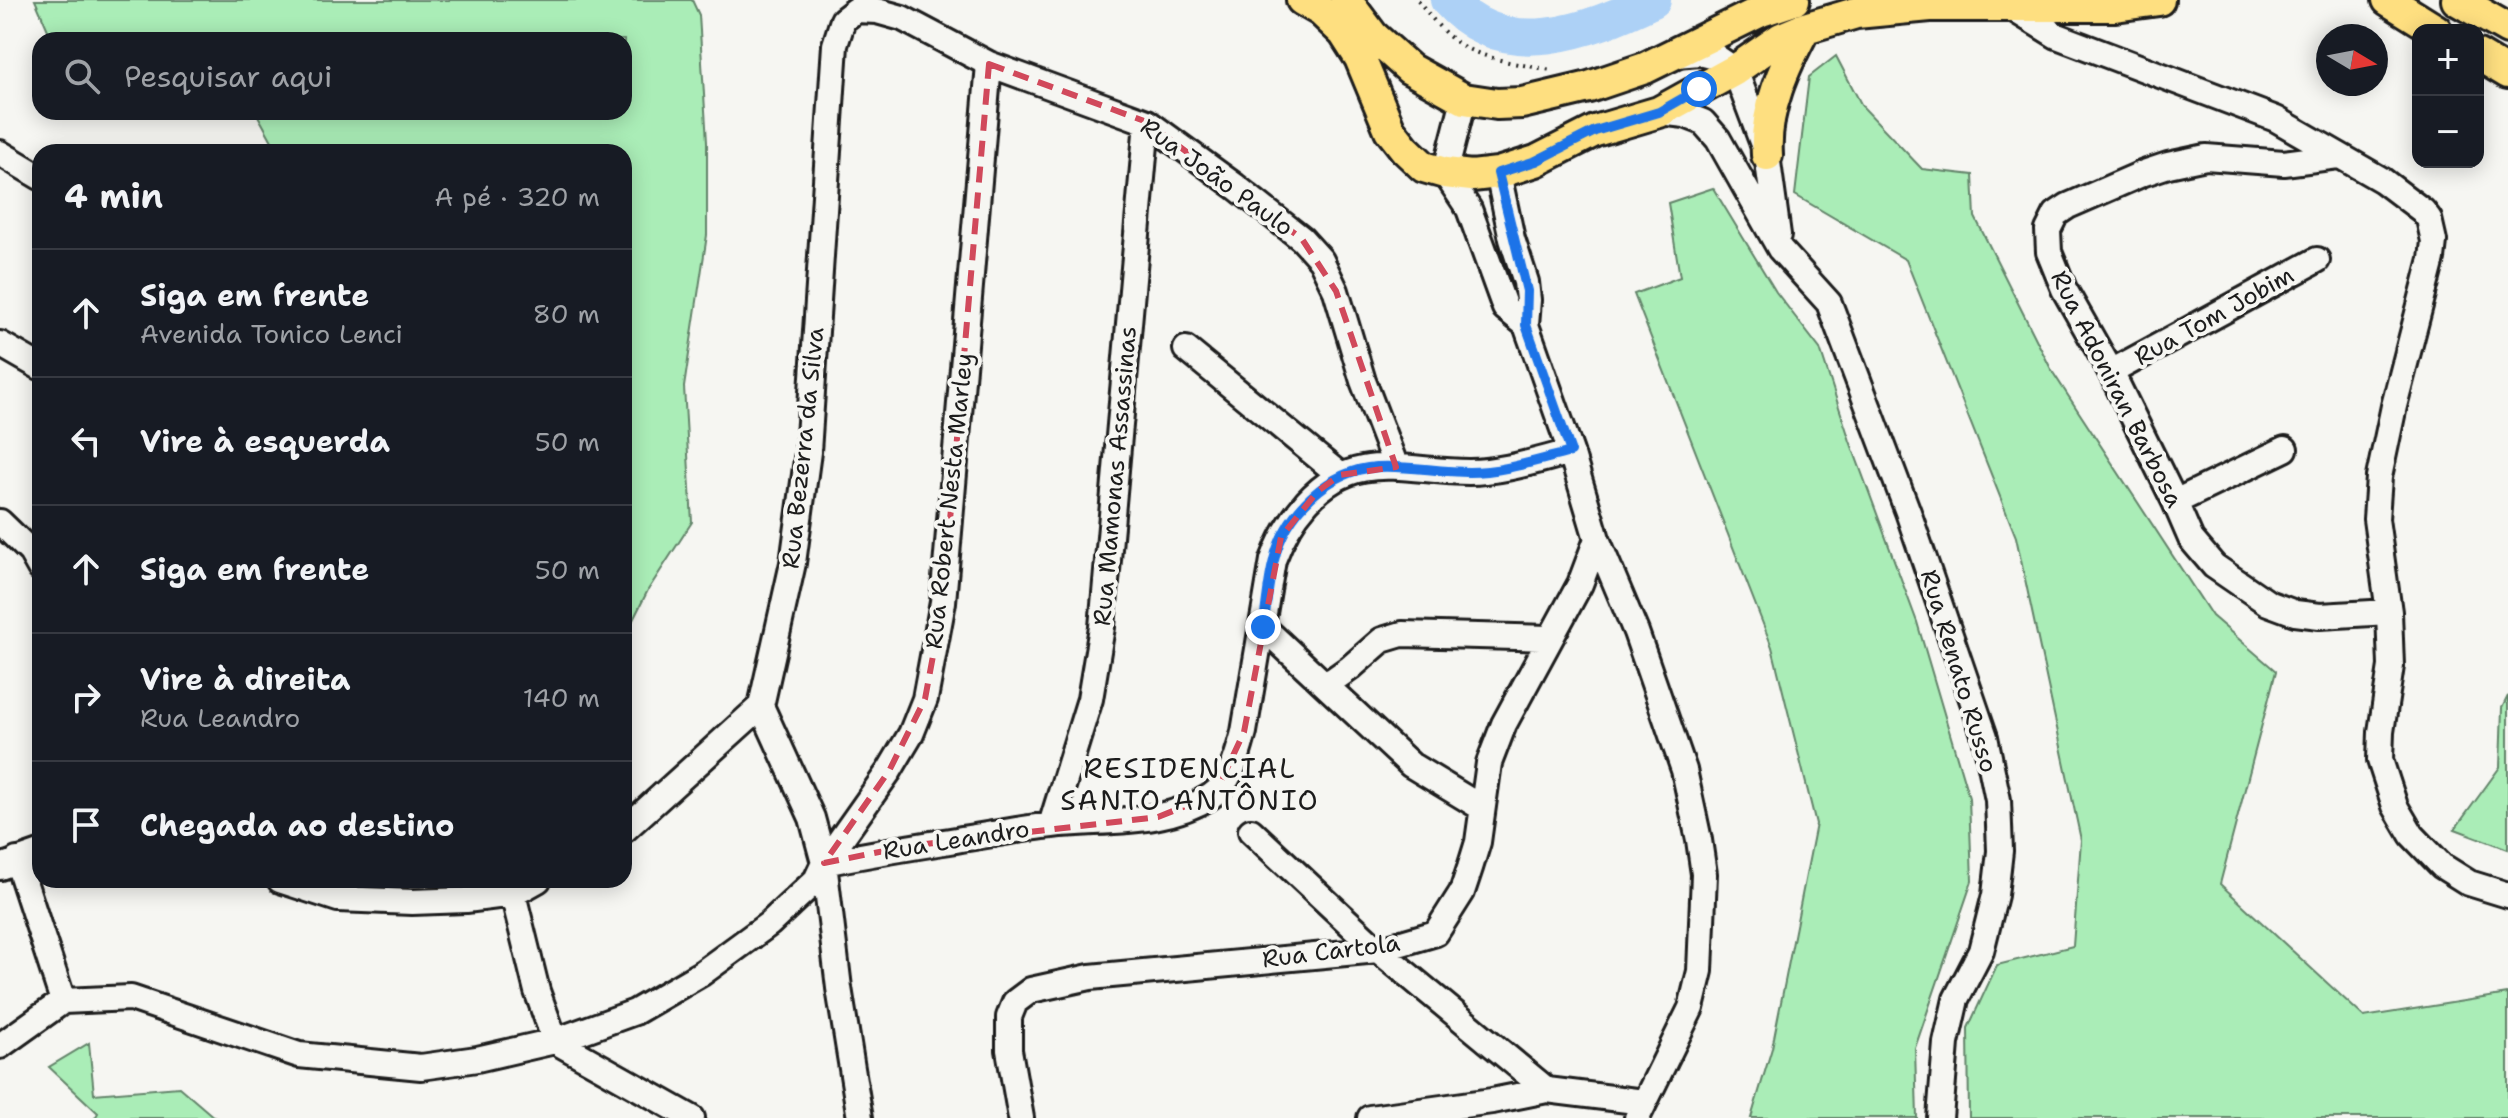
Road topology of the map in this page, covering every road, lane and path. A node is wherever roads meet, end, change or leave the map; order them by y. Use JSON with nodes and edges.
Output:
{"nodes":[{"id":1,"x":1302,"y":0,"type":"edge"},
{"id":2,"x":1346,"y":0,"type":"edge"},
{"id":3,"x":1418,"y":0,"type":"edge"},
{"id":4,"x":2159,"y":0,"type":"edge"},
{"id":5,"x":2388,"y":0,"type":"edge"},
{"id":6,"x":2457,"y":0,"type":"edge"},
{"id":7,"x":2010,"y":7,"type":"junction"},
{"id":8,"x":856,"y":10,"type":"joint"},
{"id":9,"x":1799,"y":14,"type":"edge"},
{"id":10,"x":2426,"y":24,"type":"edge"},
{"id":11,"x":2508,"y":29,"type":"edge"},
{"id":12,"x":2484,"y":58,"type":"edge"},
{"id":13,"x":1656,"y":62,"type":"junction"},
{"id":14,"x":989,"y":64,"type":"junction"},
{"id":15,"x":1735,"y":70,"type":"junction"},
{"id":16,"x":1559,"y":71,"type":"dead end"},
{"id":17,"x":2508,"y":72,"type":"edge"},
{"id":18,"x":1464,"y":99,"type":"junction"},
{"id":19,"x":1659,"y":112,"type":"junction"},
{"id":20,"x":1147,"y":122,"type":"junction"},
{"id":21,"x":1595,"y":131,"type":"junction"},
{"id":22,"x":0,"y":153,"type":"edge"},
{"id":23,"x":1767,"y":155,"type":"junction"},
{"id":24,"x":2338,"y":156,"type":"junction"},
{"id":25,"x":32,"y":172,"type":"edge"},
{"id":26,"x":1445,"y":173,"type":"junction"},
{"id":27,"x":1498,"y":173,"type":"junction"},
{"id":28,"x":1512,"y":239,"type":"junction"},
{"id":29,"x":1780,"y":249,"type":"junction"},
{"id":30,"x":1485,"y":252,"type":"junction"},
{"id":31,"x":2317,"y":260,"type":"dead end"},
{"id":32,"x":1526,"y":325,"type":"junction"},
{"id":33,"x":0,"y":344,"type":"edge"},
{"id":34,"x":1186,"y":349,"type":"dead end"},
{"id":35,"x":32,"y":362,"type":"edge"},
{"id":36,"x":2111,"y":372,"type":"junction"},
{"id":37,"x":2285,"y":449,"type":"dead end"},
{"id":38,"x":1571,"y":452,"type":"junction"},
{"id":39,"x":1396,"y":467,"type":"junction"},
{"id":40,"x":1340,"y":475,"type":"junction"},
{"id":41,"x":2175,"y":502,"type":"junction"},
{"id":42,"x":0,"y":522,"type":"edge"},
{"id":43,"x":1597,"y":539,"type":"junction"},
{"id":44,"x":32,"y":554,"type":"edge"},
{"id":45,"x":2389,"y":612,"type":"junction"},
{"id":46,"x":1263,"y":627,"type":"junction"},
{"id":47,"x":1549,"y":638,"type":"junction"},
{"id":48,"x":1326,"y":685,"type":"junction"},
{"id":49,"x":761,"y":706,"type":"junction"},
{"id":50,"x":1482,"y":808,"type":"junction"},
{"id":51,"x":632,"y":823,"type":"edge"},
{"id":52,"x":1051,"y":825,"type":"junction"},
{"id":53,"x":1251,"y":831,"type":"dead end"},
{"id":54,"x":32,"y":856,"type":"edge"},
{"id":55,"x":824,"y":863,"type":"junction"},
{"id":56,"x":8,"y":864,"type":"edge"},
{"id":57,"x":304,"y":888,"type":"edge"},
{"id":58,"x":524,"y":888,"type":"edge"},
{"id":59,"x":513,"y":894,"type":"junction"},
{"id":60,"x":2508,"y":895,"type":"edge"},
{"id":61,"x":1378,"y":950,"type":"junction"},
{"id":62,"x":63,"y":1001,"type":"junction"},
{"id":63,"x":555,"y":1041,"type":"junction"},
{"id":64,"x":0,"y":1046,"type":"edge"},
{"id":65,"x":1547,"y":1090,"type":"junction"},
{"id":66,"x":1640,"y":1110,"type":"edge"},
{"id":67,"x":692,"y":1118,"type":"edge"},
{"id":68,"x":860,"y":1118,"type":"edge"},
{"id":69,"x":1021,"y":1118,"type":"edge"},
{"id":70,"x":1370,"y":1118,"type":"edge"},
{"id":71,"x":1940,"y":1118,"type":"edge"}],
"edges":[{"from":1,"to":26,"type":"main road"},
{"from":2,"to":18,"type":"main road"},
{"from":3,"to":16,"type":"path"},
{"from":4,"to":7,"type":"main road"},
{"from":5,"to":10,"type":"main road"},
{"from":6,"to":11,"type":"main road"},
{"from":7,"to":9,"type":"main road"},
{"from":7,"to":24,"type":"street"},
{"from":8,"to":14,"type":"street","name":"Rua João Paulo"},
{"from":8,"to":49,"type":"street","name":"Rua Bezerra da Silva"},
{"from":9,"to":13,"type":"main road"},
{"from":9,"to":15,"type":"main road"},
{"from":9,"to":23,"type":"main road"},
{"from":12,"to":17,"type":"main road"},
{"from":13,"to":15,"type":"street"},
{"from":13,"to":18,"type":"main road"},
{"from":13,"to":21,"type":"main road"},
{"from":14,"to":20,"type":"street","name":"Rua João Paulo"},
{"from":14,"to":55,"type":"street","name":"Rua Robert Nesta Marley"},
{"from":15,"to":19,"type":"main road"},
{"from":15,"to":23,"type":"street"},
{"from":18,"to":26,"type":"street"},
{"from":19,"to":21,"type":"main road"},
{"from":19,"to":29,"type":"street","name":"Rua Renato Russo"},
{"from":20,"to":39,"type":"street","name":"Rua João Paulo"},
{"from":20,"to":52,"type":"street","name":"Rua Mamonas Assassinas"},
{"from":21,"to":27,"type":"main road"},
{"from":22,"to":25,"type":"street"},
{"from":23,"to":29,"type":"street"},
{"from":24,"to":36,"type":"street","name":"Rua Adoniran Barbosa"},
{"from":24,"to":45,"type":"street"},
{"from":26,"to":27,"type":"main road"},
{"from":26,"to":30,"type":"street"},
{"from":27,"to":28,"type":"street"},
{"from":28,"to":30,"type":"street"},
{"from":28,"to":32,"type":"street"},
{"from":29,"to":71,"type":"street","name":"Rua Renato Russo"},
{"from":30,"to":32,"type":"street"},
{"from":31,"to":36,"type":"street","name":"Rua Tom Jobim"},
{"from":32,"to":38,"type":"street"},
{"from":33,"to":35,"type":"street"},
{"from":34,"to":40,"type":"street"},
{"from":36,"to":41,"type":"street","name":"Rua Adoniran Barbosa"},
{"from":37,"to":41,"type":"street"},
{"from":38,"to":39,"type":"street"},
{"from":38,"to":43,"type":"street"},
{"from":39,"to":40,"type":"street"},
{"from":40,"to":46,"type":"street","name":"Rua Leandro"},
{"from":41,"to":45,"type":"street","name":"Rua Adoniran Barbosa"},
{"from":42,"to":44,"type":"street"},
{"from":43,"to":47,"type":"street","name":"Rua Cartola"},
{"from":43,"to":66,"type":"street"},
{"from":45,"to":60,"type":"street"},
{"from":46,"to":48,"type":"street"},
{"from":46,"to":52,"type":"street","name":"Rua Leandro"},
{"from":47,"to":48,"type":"street"},
{"from":47,"to":50,"type":"street","name":"Rua Cartola"},
{"from":48,"to":50,"type":"street"},
{"from":49,"to":51,"type":"street"},
{"from":49,"to":55,"type":"street"},
{"from":50,"to":61,"type":"street","name":"Rua Cartola"},
{"from":52,"to":55,"type":"street","name":"Rua Leandro"},
{"from":53,"to":61,"type":"street"},
{"from":54,"to":56,"type":"street"},
{"from":55,"to":63,"type":"street","name":"Rua Robert Nesta Marley"},
{"from":55,"to":68,"type":"street"},
{"from":56,"to":62,"type":"street"},
{"from":57,"to":59,"type":"street"},
{"from":58,"to":59,"type":"street"},
{"from":59,"to":63,"type":"street"},
{"from":61,"to":65,"type":"street"},
{"from":61,"to":69,"type":"street","name":"Rua Cartola"},
{"from":62,"to":63,"type":"street","name":"Rua Robert Nesta Marley"},
{"from":62,"to":64,"type":"street"},
{"from":63,"to":67,"type":"street"},
{"from":65,"to":66,"type":"street"},
{"from":65,"to":70,"type":"street"}]}
